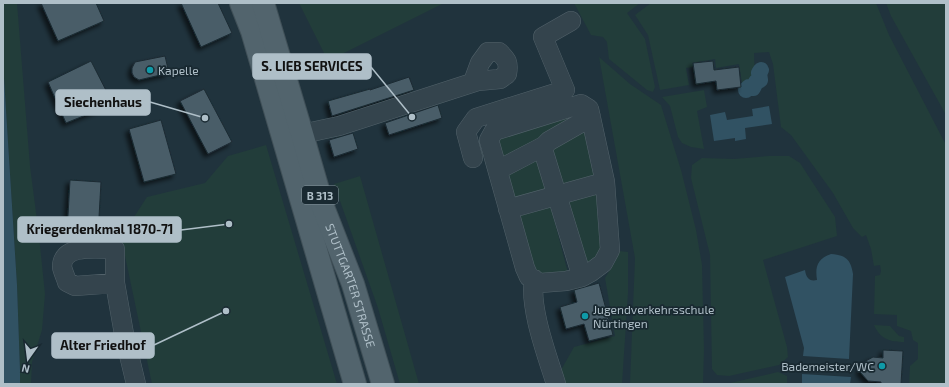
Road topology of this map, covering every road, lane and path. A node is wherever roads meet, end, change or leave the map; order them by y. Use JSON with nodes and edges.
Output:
{"nodes":[{"id":1,"x":241,"y":3,"type":"edge"},
{"id":2,"x":263,"y":3,"type":"edge"},
{"id":3,"x":570,"y":21,"type":"dead end"},
{"id":4,"x":473,"y":82,"type":"dead end"},
{"id":5,"x":591,"y":117,"type":"junction"},
{"id":6,"x":292,"y":136,"type":"junction"},
{"id":7,"x":544,"y":146,"type":"junction"},
{"id":8,"x":473,"y":158,"type":"dead end"},
{"id":9,"x":498,"y":170,"type":"junction"},
{"id":10,"x":605,"y":182,"type":"junction"},
{"id":11,"x":556,"y":195,"type":"junction"},
{"id":12,"x":508,"y":209,"type":"junction"},
{"id":13,"x":582,"y":277,"type":"junction"},
{"id":14,"x":115,"y":283,"type":"dead end"},
{"id":15,"x":533,"y":283,"type":"junction"},
{"id":16,"x":136,"y":384,"type":"edge"},
{"id":17,"x":355,"y":384,"type":"edge"},
{"id":18,"x":383,"y":384,"type":"edge"},
{"id":19,"x":556,"y":384,"type":"edge"}],
"edges":[{"from":1,"to":6,"type":"main road","name":"STUTTGARTER STRASSE","number":"B 313"},
{"from":2,"to":6,"type":"main road","name":"STUTTGARTER STRASSE","number":"B 313"},
{"from":3,"to":8,"type":"street"},
{"from":4,"to":6,"type":"street"},
{"from":5,"to":7,"type":"street"},
{"from":5,"to":9,"type":"street"},
{"from":5,"to":10,"type":"street"},
{"from":6,"to":17,"type":"main road","name":"STUTTGARTER STRASSE","number":"B 313"},
{"from":6,"to":18,"type":"main road","name":"STUTTGARTER STRASSE","number":"B 313"},
{"from":7,"to":9,"type":"street"},
{"from":7,"to":11,"type":"street"},
{"from":9,"to":12,"type":"street"},
{"from":10,"to":11,"type":"street"},
{"from":10,"to":13,"type":"street"},
{"from":11,"to":12,"type":"street"},
{"from":11,"to":13,"type":"street"},
{"from":12,"to":15,"type":"street"},
{"from":13,"to":15,"type":"street"},
{"from":14,"to":16,"type":"street"},
{"from":15,"to":19,"type":"street"}]}
